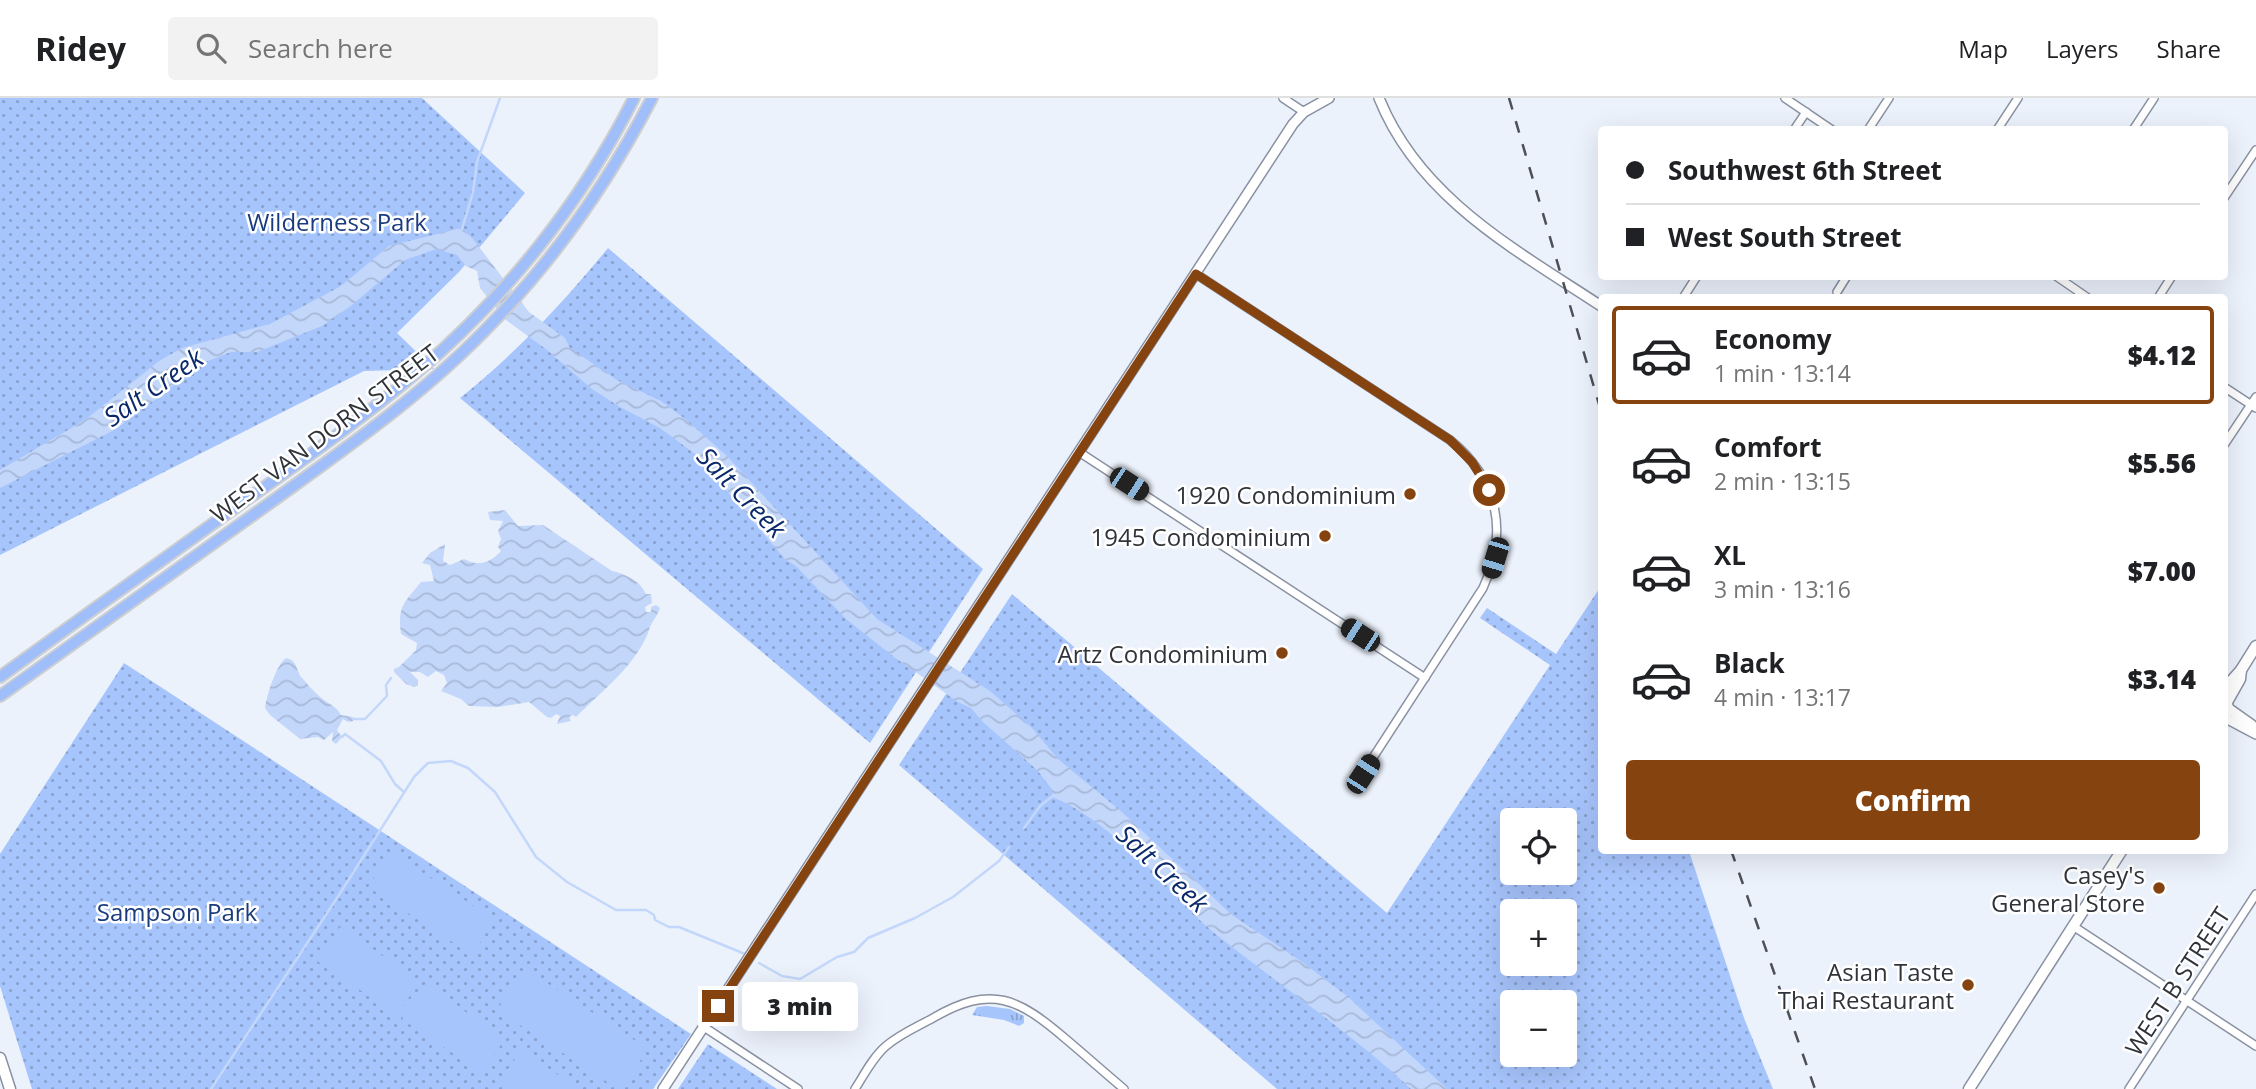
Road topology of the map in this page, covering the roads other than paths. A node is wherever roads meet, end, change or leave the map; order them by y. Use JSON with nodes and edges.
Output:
{"nodes":[{"id":1,"x":634,"y":98,"type":"edge"},
{"id":2,"x":652,"y":98,"type":"edge"},
{"id":3,"x":1283,"y":98,"type":"edge"},
{"id":4,"x":1329,"y":98,"type":"edge"},
{"id":5,"x":1379,"y":98,"type":"edge"},
{"id":6,"x":1784,"y":98,"type":"edge"},
{"id":7,"x":1889,"y":98,"type":"edge"},
{"id":8,"x":2018,"y":98,"type":"edge"},
{"id":9,"x":2154,"y":98,"type":"edge"},
{"id":10,"x":1304,"y":112,"type":"junction"},
{"id":11,"x":1806,"y":112,"type":"junction"},
{"id":12,"x":1797,"y":126,"type":"edge"},
{"id":13,"x":1826,"y":126,"type":"edge"},
{"id":14,"x":1871,"y":126,"type":"edge"},
{"id":15,"x":2000,"y":126,"type":"edge"},
{"id":16,"x":2136,"y":126,"type":"edge"},
{"id":17,"x":2256,"y":150,"type":"edge"},
{"id":18,"x":2228,"y":192,"type":"edge"},
{"id":19,"x":1196,"y":274,"type":"junction"},
{"id":20,"x":1844,"y":280,"type":"edge"},
{"id":21,"x":2062,"y":280,"type":"edge"},
{"id":22,"x":1837,"y":292,"type":"dead end"},
{"id":23,"x":2082,"y":294,"type":"edge"},
{"id":24,"x":1598,"y":304,"type":"edge"},
{"id":25,"x":2228,"y":390,"type":"edge"},
{"id":26,"x":2256,"y":397,"type":"edge"},
{"id":27,"x":2253,"y":406,"type":"edge"},
{"id":28,"x":2228,"y":440,"type":"edge"},
{"id":29,"x":1079,"y":452,"type":"junction"},
{"id":30,"x":2256,"y":646,"type":"edge"},
{"id":31,"x":2241,"y":670,"type":"junction"},
{"id":32,"x":0,"y":677,"type":"edge"},
{"id":33,"x":1425,"y":678,"type":"junction"},
{"id":34,"x":2228,"y":685,"type":"edge"},
{"id":35,"x":0,"y":696,"type":"edge"},
{"id":36,"x":2228,"y":704,"type":"edge"},
{"id":37,"x":2228,"y":709,"type":"edge"},
{"id":38,"x":2256,"y":733,"type":"edge"},
{"id":39,"x":1363,"y":774,"type":"dead end"},
{"id":40,"x":2119,"y":854,"type":"edge"},
{"id":41,"x":2256,"y":894,"type":"edge"},
{"id":42,"x":2073,"y":926,"type":"junction"},
{"id":43,"x":2187,"y":1001,"type":"junction"},
{"id":44,"x":704,"y":1027,"type":"junction"},
{"id":45,"x":2256,"y":1046,"type":"edge"},
{"id":46,"x":0,"y":1058,"type":"edge"},
{"id":47,"x":10,"y":1089,"type":"edge"},
{"id":48,"x":663,"y":1089,"type":"edge"},
{"id":49,"x":798,"y":1089,"type":"edge"},
{"id":50,"x":855,"y":1089,"type":"edge"},
{"id":51,"x":1124,"y":1089,"type":"edge"},
{"id":52,"x":1969,"y":1089,"type":"edge"},
{"id":53,"x":2129,"y":1089,"type":"edge"}],
"edges":[{"from":1,"to":32,"type":"main road","name":"WEST VAN DORN STREET"},
{"from":2,"to":35,"type":"main road","name":"WEST VAN DORN STREET"},
{"from":3,"to":10,"type":"street"},
{"from":4,"to":10,"type":"street"},
{"from":5,"to":24,"type":"street"},
{"from":6,"to":11,"type":"street"},
{"from":7,"to":14,"type":"street"},
{"from":8,"to":15,"type":"street"},
{"from":9,"to":16,"type":"street"},
{"from":10,"to":19,"type":"street"},
{"from":11,"to":12,"type":"street"},
{"from":11,"to":13,"type":"street"},
{"from":17,"to":18,"type":"street"},
{"from":19,"to":29,"type":"street"},
{"from":19,"to":33,"type":"street"},
{"from":20,"to":22,"type":"street"},
{"from":21,"to":23,"type":"street"},
{"from":25,"to":27,"type":"street"},
{"from":26,"to":27,"type":"street"},
{"from":27,"to":28,"type":"street"},
{"from":29,"to":33,"type":"street"},
{"from":29,"to":44,"type":"street"},
{"from":30,"to":31,"type":"main road"},
{"from":31,"to":34,"type":"main road"},
{"from":31,"to":36,"type":"main road"},
{"from":33,"to":39,"type":"street"},
{"from":37,"to":38,"type":"street"},
{"from":40,"to":42,"type":"main road"},
{"from":41,"to":43,"type":"street","name":"WEST B STREET"},
{"from":42,"to":43,"type":"street"},
{"from":42,"to":52,"type":"main road"},
{"from":43,"to":45,"type":"street"},
{"from":43,"to":53,"type":"street","name":"WEST B STREET"},
{"from":44,"to":48,"type":"street"},
{"from":44,"to":49,"type":"street"},
{"from":46,"to":47,"type":"main road"},
{"from":50,"to":51,"type":"street"}]}
